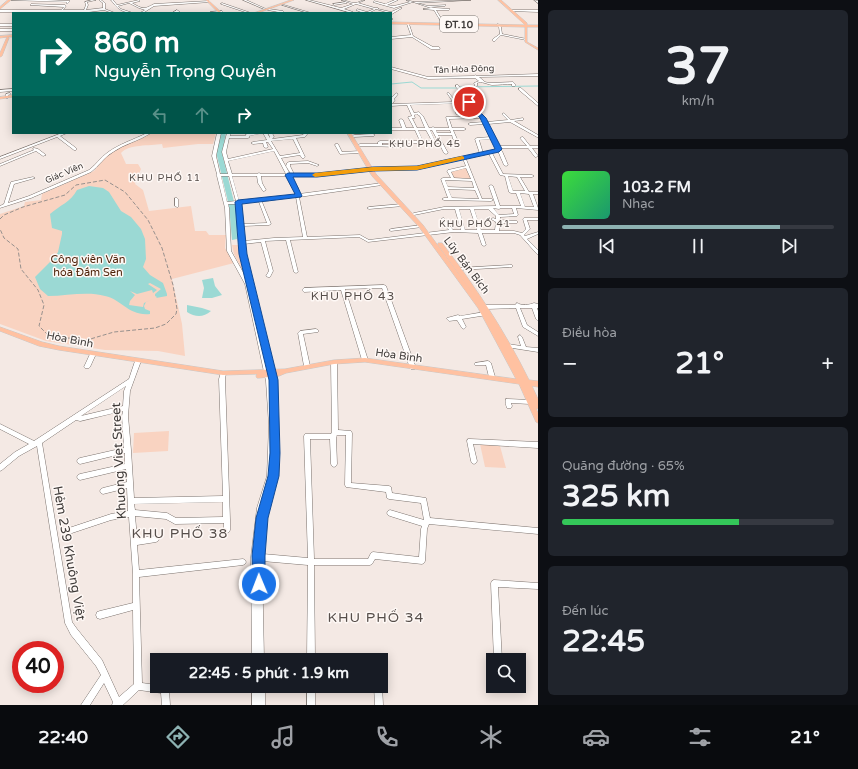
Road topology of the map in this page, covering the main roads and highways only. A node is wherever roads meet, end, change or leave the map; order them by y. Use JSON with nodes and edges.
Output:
{"nodes":[{"id":1,"x":10,"y":0,"type":"edge"},
{"id":2,"x":292,"y":0,"type":"edge"},
{"id":3,"x":297,"y":0,"type":"edge"},
{"id":4,"x":499,"y":0,"type":"edge"},
{"id":5,"x":208,"y":1,"type":"edge"},
{"id":6,"x":281,"y":5,"type":"junction"},
{"id":7,"x":0,"y":10,"type":"edge"},
{"id":8,"x":221,"y":12,"type":"edge"},
{"id":9,"x":255,"y":12,"type":"edge"},
{"id":10,"x":256,"y":12,"type":"edge"},
{"id":11,"x":261,"y":12,"type":"edge"},
{"id":12,"x":264,"y":12,"type":"edge"},
{"id":13,"x":392,"y":24,"type":"edge"},
{"id":14,"x":392,"y":24,"type":"edge"},
{"id":15,"x":444,"y":24,"type":"junction"},
{"id":16,"x":526,"y":25,"type":"junction"},
{"id":17,"x":538,"y":26,"type":"edge"},
{"id":18,"x":0,"y":37,"type":"edge"},
{"id":19,"x":8,"y":37,"type":"junction"},
{"id":20,"x":12,"y":37,"type":"edge"},
{"id":21,"x":12,"y":37,"type":"edge"},
{"id":22,"x":538,"y":49,"type":"edge"},
{"id":23,"x":0,"y":56,"type":"edge"},
{"id":24,"x":10,"y":96,"type":"edge"},
{"id":25,"x":0,"y":98,"type":"edge"},
{"id":26,"x":351,"y":134,"type":"edge"},
{"id":27,"x":354,"y":134,"type":"edge"},
{"id":28,"x":371,"y":169,"type":"junction"},
{"id":29,"x":429,"y":234,"type":"junction"},
{"id":30,"x":0,"y":329,"type":"edge"},
{"id":31,"x":519,"y":371,"type":"junction"},
{"id":32,"x":510,"y":379,"type":"junction"},
{"id":33,"x":530,"y":381,"type":"edge"},
{"id":34,"x":528,"y":391,"type":"junction"},
{"id":35,"x":537,"y":410,"type":"edge"},
{"id":36,"x":538,"y":420,"type":"edge"}],
"edges":[{"from":1,"to":7,"type":"main road"},
{"from":2,"to":6,"type":"main road"},
{"from":3,"to":6,"type":"main road"},
{"from":4,"to":16,"type":"main road"},
{"from":5,"to":8,"type":"main road"},
{"from":6,"to":9,"type":"main road"},
{"from":6,"to":10,"type":"main road"},
{"from":6,"to":11,"type":"main road"},
{"from":6,"to":12,"type":"main road"},
{"from":13,"to":15,"type":"main road","number":"ĐT.10"},
{"from":14,"to":15,"type":"main road","number":"ĐT.10"},
{"from":15,"to":16,"type":"main road","number":"ĐT.10"},
{"from":16,"to":17,"type":"main road","number":"ĐT.10"},
{"from":16,"to":22,"type":"main road"},
{"from":18,"to":19,"type":"main road"},
{"from":18,"to":21,"type":"main road"},
{"from":19,"to":20,"type":"main road"},
{"from":19,"to":23,"type":"main road"},
{"from":24,"to":25,"type":"main road"},
{"from":26,"to":28,"type":"main road"},
{"from":27,"to":28,"type":"main road","name":"Lũy Bán Bích"},
{"from":28,"to":29,"type":"main road"},
{"from":28,"to":29,"type":"main road","name":"Lũy Bán Bích"},
{"from":29,"to":31,"type":"main road"},
{"from":29,"to":31,"type":"main road","name":"Lũy Bán Bích"},
{"from":30,"to":32,"type":"main road","name":"Hòa Bình"},
{"from":31,"to":32,"type":"main road"},
{"from":31,"to":33,"type":"main road"},
{"from":31,"to":33,"type":"main road"},
{"from":32,"to":33,"type":"main road"},
{"from":32,"to":34,"type":"main road"},
{"from":33,"to":34,"type":"main road"},
{"from":34,"to":35,"type":"main road"},
{"from":34,"to":35,"type":"main road"},
{"from":35,"to":36,"type":"main road"}]}
